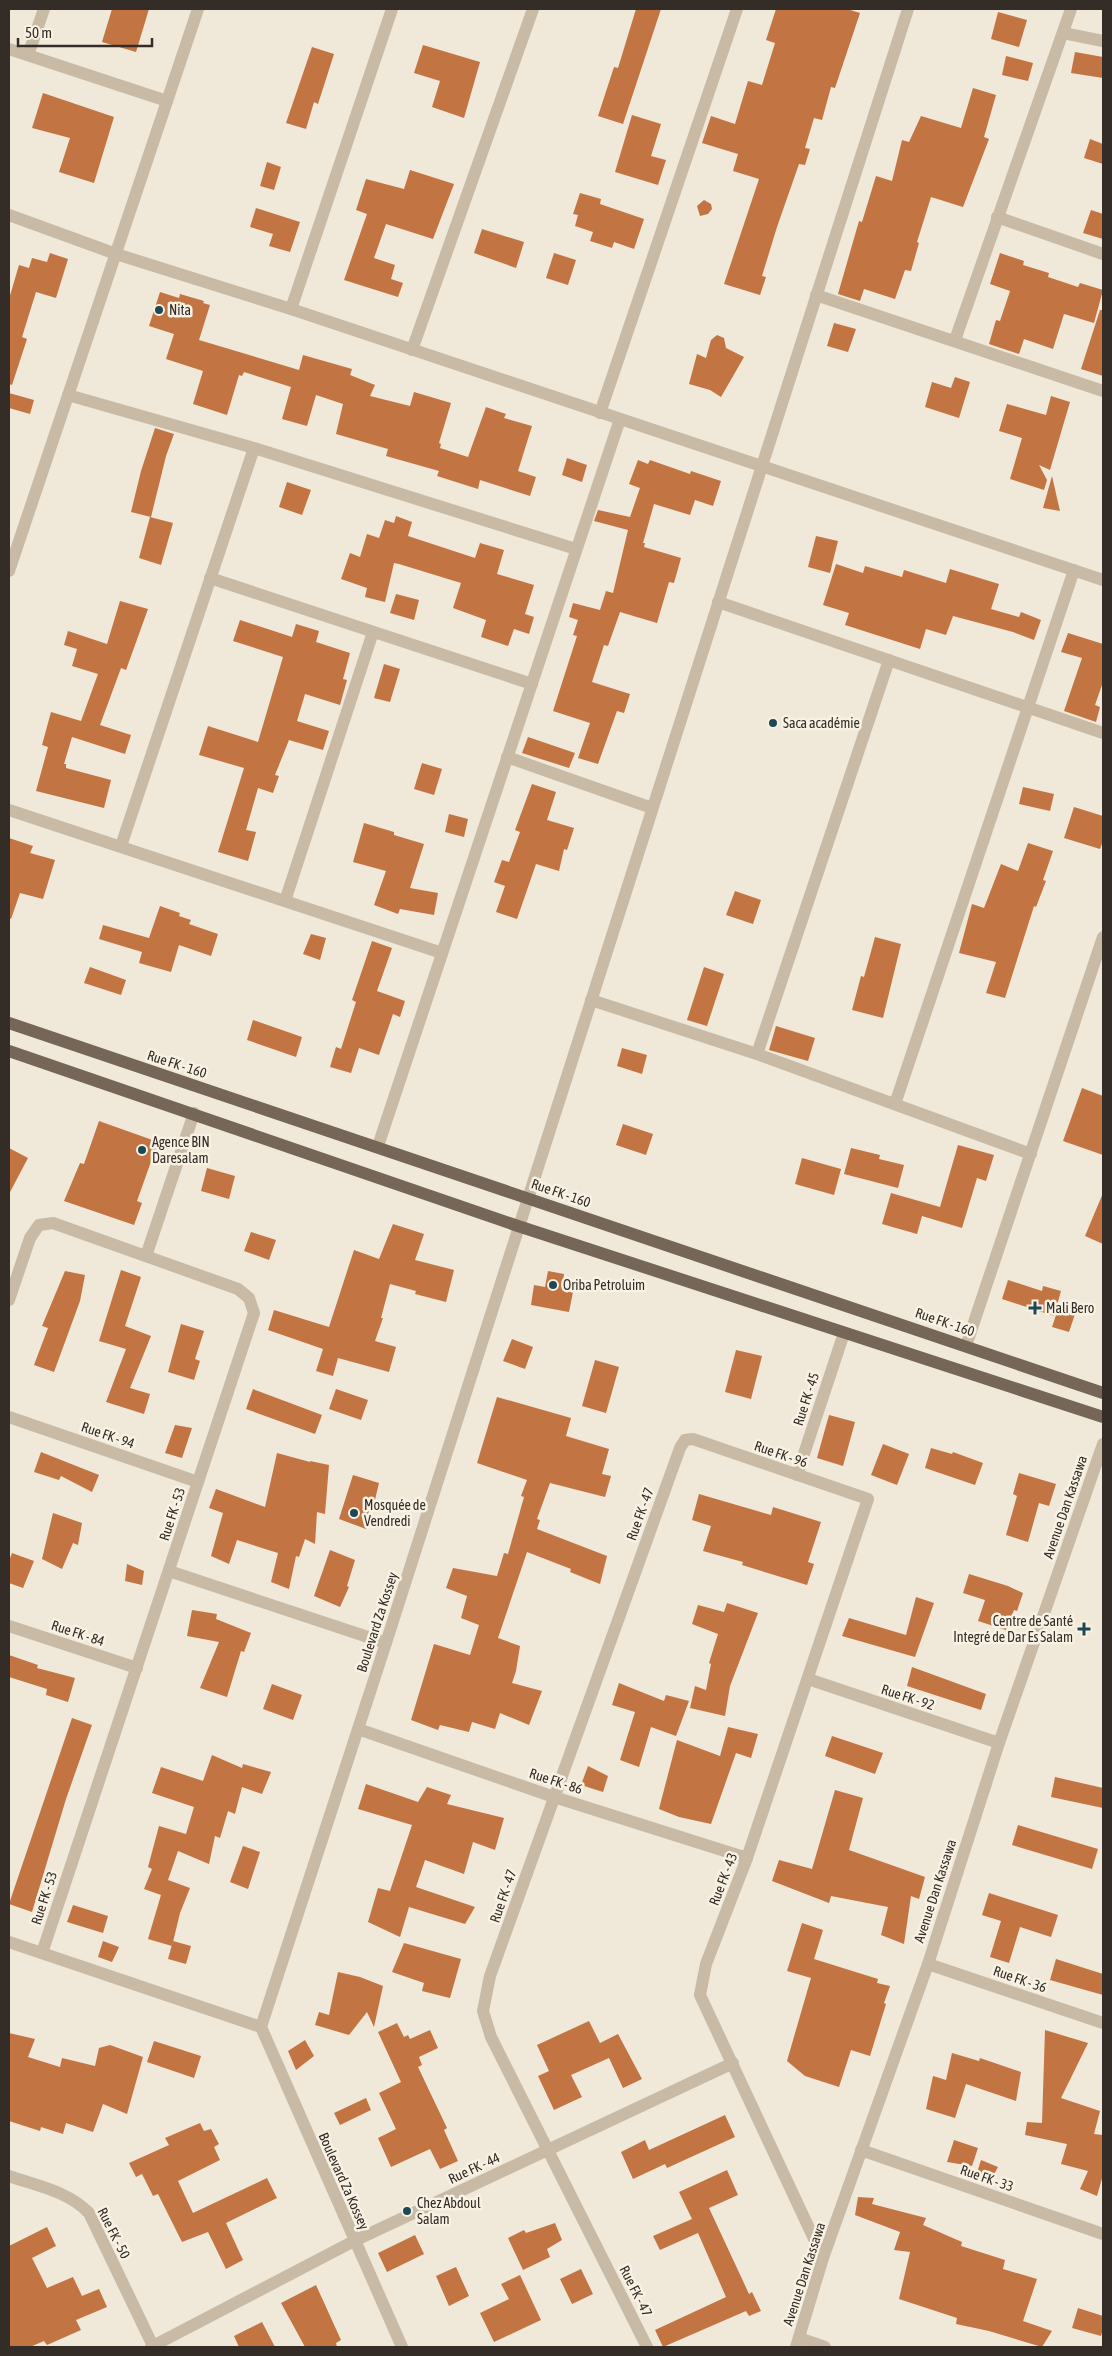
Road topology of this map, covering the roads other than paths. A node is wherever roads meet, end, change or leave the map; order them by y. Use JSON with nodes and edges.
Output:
{"nodes":[{"id":1,"x":44,"y":9,"type":"edge"},
{"id":2,"x":198,"y":9,"type":"edge"},
{"id":3,"x":392,"y":9,"type":"edge"},
{"id":4,"x":533,"y":9,"type":"edge"},
{"id":5,"x":737,"y":9,"type":"edge"},
{"id":6,"x":908,"y":9,"type":"edge"},
{"id":7,"x":1071,"y":9,"type":"edge"},
{"id":8,"x":1063,"y":33,"type":"junction"},
{"id":9,"x":1103,"y":41,"type":"edge"},
{"id":10,"x":9,"y":49,"type":"edge"},
{"id":11,"x":28,"y":55,"type":"junction"},
{"id":12,"x":167,"y":101,"type":"junction"},
{"id":13,"x":9,"y":215,"type":"edge"},
{"id":14,"x":997,"y":217,"type":"junction"},
{"id":15,"x":116,"y":254,"type":"junction"},
{"id":16,"x":1103,"y":254,"type":"edge"},
{"id":17,"x":816,"y":295,"type":"junction"},
{"id":18,"x":291,"y":309,"type":"junction"},
{"id":19,"x":955,"y":340,"type":"junction"},
{"id":20,"x":412,"y":350,"type":"junction"},
{"id":21,"x":1103,"y":391,"type":"edge"},
{"id":22,"x":68,"y":395,"type":"junction"},
{"id":23,"x":600,"y":412,"type":"junction"},
{"id":24,"x":620,"y":419,"type":"junction"},
{"id":25,"x":254,"y":448,"type":"junction"},
{"id":26,"x":762,"y":465,"type":"junction"},
{"id":27,"x":576,"y":549,"type":"junction"},
{"id":28,"x":12,"y":553,"type":"edge"},
{"id":29,"x":1074,"y":570,"type":"junction"},
{"id":30,"x":9,"y":571,"type":"edge"},
{"id":31,"x":210,"y":578,"type":"junction"},
{"id":32,"x":1103,"y":580,"type":"edge"},
{"id":33,"x":718,"y":602,"type":"junction"},
{"id":34,"x":373,"y":632,"type":"junction"},
{"id":35,"x":889,"y":660,"type":"junction"},
{"id":36,"x":532,"y":684,"type":"junction"},
{"id":37,"x":1029,"y":708,"type":"junction"},
{"id":38,"x":1103,"y":733,"type":"edge"},
{"id":39,"x":507,"y":758,"type":"junction"},
{"id":40,"x":652,"y":808,"type":"junction"},
{"id":41,"x":9,"y":810,"type":"edge"},
{"id":42,"x":120,"y":846,"type":"junction"},
{"id":43,"x":285,"y":901,"type":"junction"},
{"id":44,"x":1103,"y":937,"type":"edge"},
{"id":45,"x":442,"y":953,"type":"junction"},
{"id":46,"x":590,"y":1000,"type":"junction"},
{"id":47,"x":9,"y":1023,"type":"edge"},
{"id":48,"x":9,"y":1051,"type":"edge"},
{"id":49,"x":757,"y":1054,"type":"junction"},
{"id":50,"x":895,"y":1104,"type":"junction"},
{"id":51,"x":194,"y":1113,"type":"junction"},
{"id":52,"x":378,"y":1146,"type":"junction"},
{"id":53,"x":1031,"y":1154,"type":"junction"},
{"id":54,"x":527,"y":1197,"type":"junction"},
{"id":55,"x":518,"y":1226,"type":"junction"},
{"id":56,"x":146,"y":1256,"type":"junction"},
{"id":57,"x":9,"y":1300,"type":"edge"},
{"id":58,"x":844,"y":1333,"type":"junction"},
{"id":59,"x":966,"y":1346,"type":"junction"},
{"id":60,"x":1103,"y":1393,"type":"edge"},
{"id":61,"x":9,"y":1417,"type":"edge"},
{"id":62,"x":1103,"y":1417,"type":"edge"},
{"id":63,"x":685,"y":1440,"type":"joint"},
{"id":64,"x":1103,"y":1444,"type":"edge"},
{"id":65,"x":797,"y":1475,"type":"junction"},
{"id":66,"x":198,"y":1482,"type":"junction"},
{"id":67,"x":868,"y":1498,"type":"joint"},
{"id":68,"x":170,"y":1571,"type":"junction"},
{"id":69,"x":9,"y":1626,"type":"edge"},
{"id":70,"x":386,"y":1643,"type":"junction"},
{"id":71,"x":137,"y":1668,"type":"junction"},
{"id":72,"x":808,"y":1680,"type":"junction"},
{"id":73,"x":358,"y":1729,"type":"junction"},
{"id":74,"x":999,"y":1743,"type":"junction"},
{"id":75,"x":554,"y":1797,"type":"junction"},
{"id":76,"x":746,"y":1858,"type":"junction"},
{"id":77,"x":9,"y":1942,"type":"edge"},
{"id":78,"x":42,"y":1953,"type":"junction"},
{"id":79,"x":928,"y":1964,"type":"junction"},
{"id":80,"x":1103,"y":2023,"type":"edge"},
{"id":81,"x":261,"y":2027,"type":"junction"},
{"id":82,"x":733,"y":2063,"type":"junction"},
{"id":83,"x":548,"y":2150,"type":"junction"},
{"id":84,"x":862,"y":2150,"type":"junction"},
{"id":85,"x":9,"y":2176,"type":"edge"},
{"id":86,"x":1103,"y":2234,"type":"edge"},
{"id":87,"x":354,"y":2241,"type":"junction"},
{"id":88,"x":824,"y":2258,"type":"junction"},
{"id":89,"x":797,"y":2343,"type":"edge"},
{"id":90,"x":152,"y":2347,"type":"edge"},
{"id":91,"x":402,"y":2347,"type":"edge"},
{"id":92,"x":648,"y":2347,"type":"edge"},
{"id":93,"x":825,"y":2347,"type":"edge"}],
"edges":[{"from":1,"to":11,"type":"street"},
{"from":2,"to":12,"type":"street"},
{"from":3,"to":18,"type":"street"},
{"from":4,"to":20,"type":"street"},
{"from":5,"to":23,"type":"street"},
{"from":6,"to":17,"type":"street","name":"Boulevard Za Kossey"},
{"from":7,"to":8,"type":"street"},
{"from":8,"to":9,"type":"street"},
{"from":8,"to":14,"type":"street"},
{"from":10,"to":11,"type":"street"},
{"from":11,"to":12,"type":"street"},
{"from":12,"to":15,"type":"street"},
{"from":13,"to":15,"type":"street"},
{"from":14,"to":16,"type":"street"},
{"from":14,"to":19,"type":"street"},
{"from":15,"to":18,"type":"street"},
{"from":15,"to":22,"type":"street"},
{"from":17,"to":19,"type":"street"},
{"from":17,"to":26,"type":"street","name":"Boulevard Za Kossey"},
{"from":18,"to":20,"type":"street"},
{"from":19,"to":21,"type":"street"},
{"from":20,"to":23,"type":"street"},
{"from":22,"to":25,"type":"street"},
{"from":22,"to":28,"type":"street"},
{"from":23,"to":24,"type":"street"},
{"from":24,"to":26,"type":"street"},
{"from":24,"to":27,"type":"street"},
{"from":25,"to":27,"type":"street"},
{"from":25,"to":31,"type":"street"},
{"from":26,"to":29,"type":"street"},
{"from":26,"to":33,"type":"street","name":"Boulevard Za Kossey"},
{"from":27,"to":36,"type":"street"},
{"from":28,"to":30,"type":"street"},
{"from":29,"to":32,"type":"street"},
{"from":29,"to":37,"type":"street"},
{"from":31,"to":34,"type":"street"},
{"from":31,"to":42,"type":"street"},
{"from":33,"to":35,"type":"street"},
{"from":33,"to":40,"type":"street","name":"Boulevard Za Kossey"},
{"from":34,"to":36,"type":"street"},
{"from":34,"to":43,"type":"street"},
{"from":35,"to":37,"type":"street"},
{"from":35,"to":49,"type":"street"},
{"from":36,"to":39,"type":"street"},
{"from":37,"to":38,"type":"street"},
{"from":37,"to":50,"type":"street"},
{"from":39,"to":40,"type":"street"},
{"from":39,"to":45,"type":"street"},
{"from":40,"to":46,"type":"street","name":"Boulevard Za Kossey"},
{"from":41,"to":42,"type":"street"},
{"from":42,"to":43,"type":"street"},
{"from":43,"to":45,"type":"street"},
{"from":44,"to":53,"type":"street"},
{"from":45,"to":52,"type":"street"},
{"from":46,"to":49,"type":"street"},
{"from":46,"to":54,"type":"street","name":"Boulevard Za Kossey"},
{"from":47,"to":52,"type":"main road","name":"Rue FK - 160"},
{"from":48,"to":51,"type":"main road"},
{"from":49,"to":50,"type":"street"},
{"from":50,"to":53,"type":"street"},
{"from":51,"to":55,"type":"main road"},
{"from":51,"to":56,"type":"street"},
{"from":52,"to":54,"type":"main road","name":"Rue FK - 160"},
{"from":53,"to":59,"type":"street"},
{"from":54,"to":55,"type":"street","name":"Boulevard Za Kossey"},
{"from":54,"to":59,"type":"main road","name":"Rue FK - 160"},
{"from":55,"to":58,"type":"main road"},
{"from":55,"to":70,"type":"street","name":"Boulevard Za Kossey"},
{"from":56,"to":57,"type":"street","name":"Rue FK - 53"},
{"from":56,"to":66,"type":"street","name":"Rue FK - 53"},
{"from":58,"to":62,"type":"main road"},
{"from":58,"to":65,"type":"street","name":"Rue FK - 45"},
{"from":59,"to":60,"type":"main road","name":"Rue FK - 160"},
{"from":61,"to":66,"type":"street","name":"Rue FK - 94"},
{"from":63,"to":65,"type":"street","name":"Rue FK - 96"},
{"from":63,"to":75,"type":"street","name":"Rue FK - 47"},
{"from":64,"to":74,"type":"street","name":"Avenue Dan Kassawa"},
{"from":65,"to":67,"type":"street","name":"Rue FK - 96"},
{"from":66,"to":68,"type":"street","name":"Rue FK - 53"},
{"from":67,"to":72,"type":"street","name":"Rue FK - 43"},
{"from":68,"to":70,"type":"street"},
{"from":68,"to":71,"type":"street","name":"Rue FK - 53"},
{"from":69,"to":71,"type":"street","name":"Rue FK - 84"},
{"from":70,"to":73,"type":"street","name":"Boulevard Za Kossey"},
{"from":71,"to":78,"type":"street","name":"Rue FK - 53"},
{"from":72,"to":74,"type":"street","name":"Rue FK - 92"},
{"from":72,"to":76,"type":"street","name":"Rue FK - 43"},
{"from":73,"to":75,"type":"street","name":"Rue FK - 86"},
{"from":73,"to":81,"type":"street","name":"Boulevard Za Kossey"},
{"from":74,"to":79,"type":"street","name":"Avenue Dan Kassawa"},
{"from":75,"to":76,"type":"street","name":"Rue FK - 86"},
{"from":75,"to":83,"type":"street","name":"Rue FK - 47"},
{"from":76,"to":82,"type":"street","name":"Rue FK - 43"},
{"from":77,"to":78,"type":"street"},
{"from":78,"to":81,"type":"street"},
{"from":79,"to":80,"type":"street","name":"Rue FK - 36"},
{"from":79,"to":84,"type":"street","name":"Avenue Dan Kassawa"},
{"from":81,"to":87,"type":"street","name":"Boulevard Za Kossey"},
{"from":82,"to":83,"type":"street","name":"Rue FK - 44"},
{"from":82,"to":88,"type":"street","name":"Rue FK - 43"},
{"from":83,"to":87,"type":"street","name":"Rue FK - 44"},
{"from":83,"to":92,"type":"street","name":"Rue FK - 47"},
{"from":84,"to":86,"type":"street","name":"Rue FK - 33"},
{"from":84,"to":88,"type":"street","name":"Avenue Dan Kassawa"},
{"from":85,"to":90,"type":"street","name":"Rue FK - 50"},
{"from":87,"to":90,"type":"street","name":"Rue FK - 44"},
{"from":87,"to":91,"type":"street","name":"Boulevard Za Kossey"},
{"from":88,"to":89,"type":"street","name":"Avenue Dan Kassawa"},
{"from":89,"to":93,"type":"street"}]}
